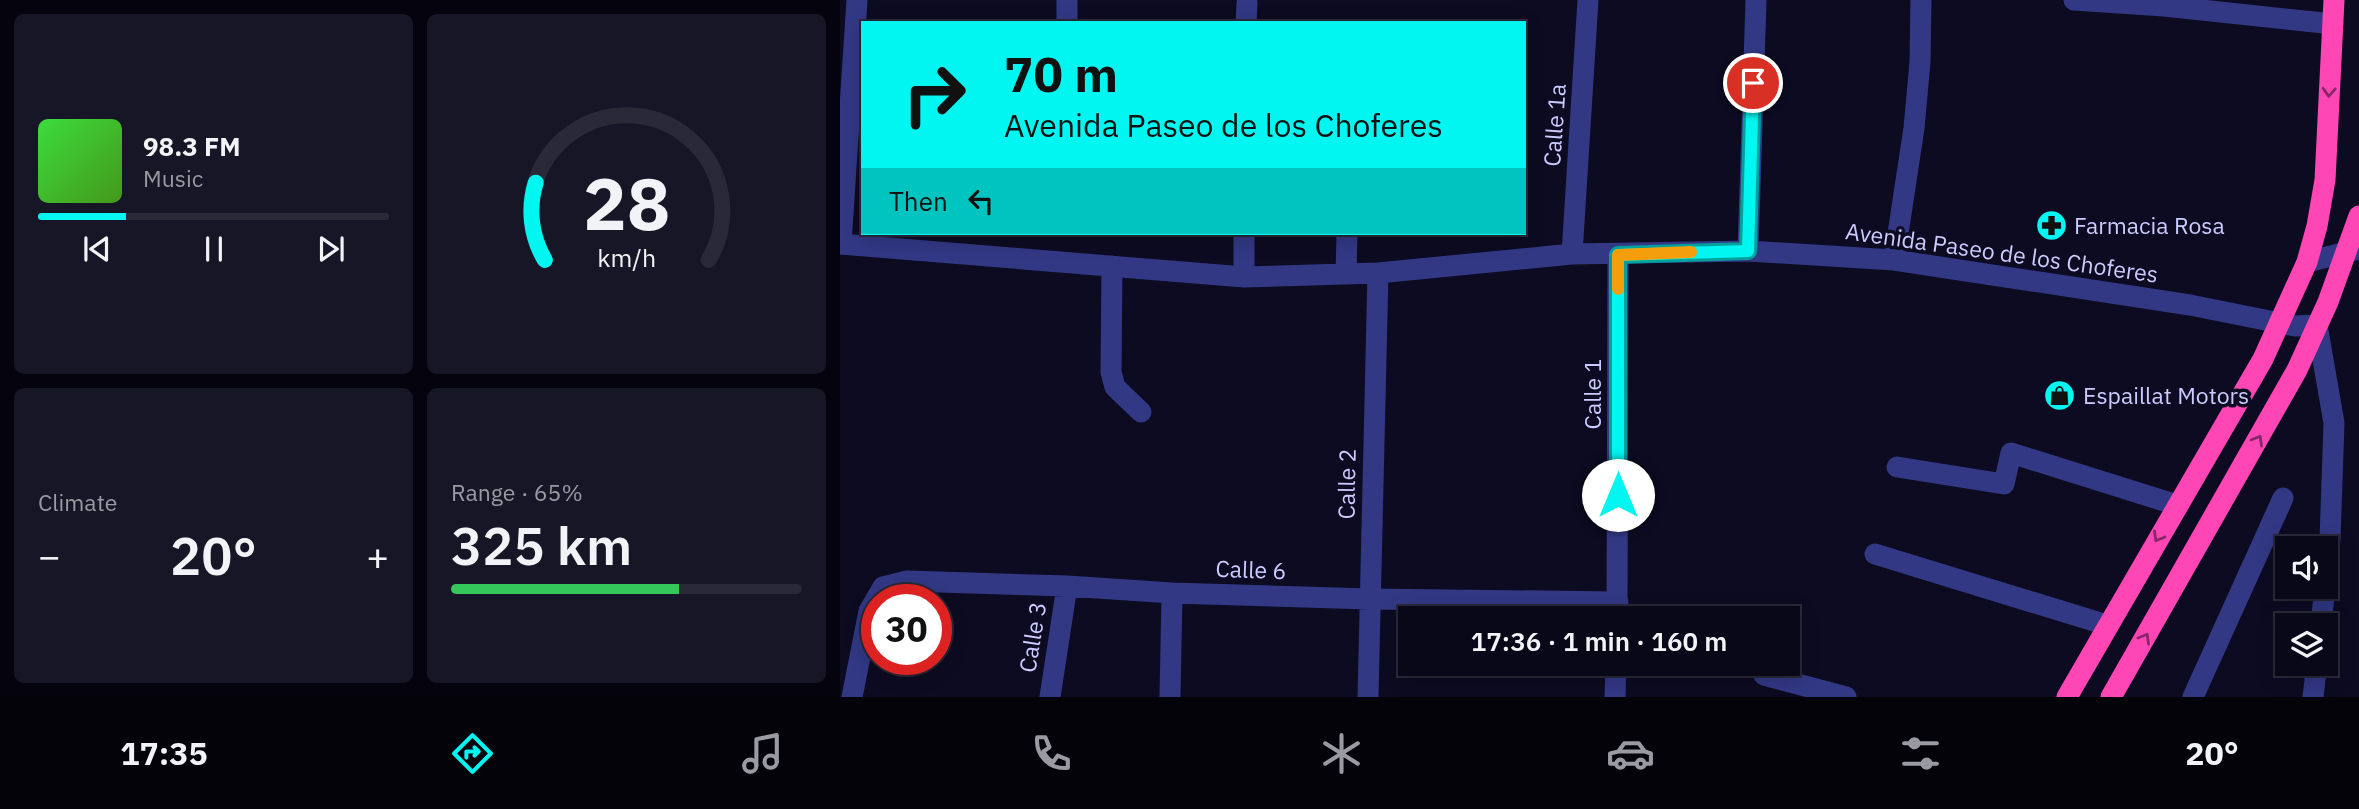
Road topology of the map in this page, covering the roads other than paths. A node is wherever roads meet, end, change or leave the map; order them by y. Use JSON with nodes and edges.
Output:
{"nodes":[{"id":1,"x":858,"y":0,"type":"edge"},
{"id":2,"x":1067,"y":0,"type":"edge"},
{"id":3,"x":1588,"y":0,"type":"edge"},
{"id":4,"x":1756,"y":0,"type":"edge"},
{"id":5,"x":1921,"y":0,"type":"edge"},
{"id":6,"x":2074,"y":0,"type":"edge"},
{"id":7,"x":2334,"y":0,"type":"edge"},
{"id":8,"x":1067,"y":21,"type":"edge"},
{"id":9,"x":2333,"y":24,"type":"junction"},
{"id":10,"x":2359,"y":216,"type":"edge"},
{"id":11,"x":1244,"y":235,"type":"edge"},
{"id":12,"x":1347,"y":235,"type":"edge"},
{"id":13,"x":841,"y":244,"type":"edge"},
{"id":14,"x":2353,"y":250,"type":"edge"},
{"id":15,"x":1748,"y":251,"type":"junction"},
{"id":16,"x":1572,"y":254,"type":"junction"},
{"id":17,"x":1618,"y":255,"type":"junction"},
{"id":18,"x":1894,"y":260,"type":"junction"},
{"id":19,"x":2307,"y":262,"type":"junction"},
{"id":20,"x":1112,"y":266,"type":"junction"},
{"id":21,"x":1378,"y":273,"type":"junction"},
{"id":22,"x":1346,"y":274,"type":"junction"},
{"id":23,"x":1244,"y":277,"type":"junction"},
{"id":24,"x":2279,"y":322,"type":"junction"},
{"id":25,"x":2317,"y":325,"type":"junction"},
{"id":26,"x":1141,"y":412,"type":"dead end"},
{"id":27,"x":1897,"y":467,"type":"dead end"},
{"id":28,"x":2283,"y":498,"type":"dead end"},
{"id":29,"x":2177,"y":505,"type":"junction"},
{"id":30,"x":2330,"y":536,"type":"edge"},
{"id":31,"x":1875,"y":554,"type":"dead end"},
{"id":32,"x":1067,"y":586,"type":"junction"},
{"id":33,"x":1172,"y":593,"type":"junction"},
{"id":34,"x":1370,"y":599,"type":"junction"},
{"id":35,"x":1527,"y":606,"type":"edge"},
{"id":36,"x":1617,"y":606,"type":"edge"},
{"id":37,"x":2107,"y":625,"type":"junction"},
{"id":38,"x":1616,"y":676,"type":"edge"},
{"id":39,"x":1768,"y":676,"type":"edge"},
{"id":40,"x":2316,"y":676,"type":"edge"},
{"id":41,"x":852,"y":697,"type":"edge"},
{"id":42,"x":1049,"y":697,"type":"edge"},
{"id":43,"x":1170,"y":697,"type":"edge"},
{"id":44,"x":1368,"y":697,"type":"edge"},
{"id":45,"x":1615,"y":697,"type":"edge"},
{"id":46,"x":1846,"y":697,"type":"edge"},
{"id":47,"x":2067,"y":697,"type":"edge"},
{"id":48,"x":2111,"y":697,"type":"edge"},
{"id":49,"x":2193,"y":697,"type":"edge"},
{"id":50,"x":2314,"y":697,"type":"edge"}],
"edges":[{"from":1,"to":13,"type":"street"},
{"from":2,"to":8,"type":"street"},
{"from":3,"to":16,"type":"street","name":"Calle 1a"},
{"from":4,"to":15,"type":"street"},
{"from":5,"to":18,"type":"street"},
{"from":6,"to":9,"type":"street"},
{"from":7,"to":9,"type":"highway"},
{"from":9,"to":19,"type":"highway","one_way":true},
{"from":10,"to":14,"type":"highway"},
{"from":11,"to":23,"type":"street"},
{"from":12,"to":22,"type":"street"},
{"from":13,"to":20,"type":"street","name":"Avenida Paseo de los Choferes"},
{"from":14,"to":19,"type":"street"},
{"from":14,"to":25,"type":"highway"},
{"from":15,"to":17,"type":"street","name":"Avenida Paseo de los Choferes"},
{"from":15,"to":18,"type":"street","name":"Avenida Paseo de los Choferes"},
{"from":16,"to":17,"type":"street","name":"Avenida Paseo de los Choferes"},
{"from":16,"to":21,"type":"street","name":"Avenida Paseo de los Choferes"},
{"from":17,"to":36,"type":"street","name":"Calle 1"},
{"from":18,"to":24,"type":"street","name":"Avenida Paseo de los Choferes"},
{"from":19,"to":24,"type":"highway"},
{"from":20,"to":23,"type":"street","name":"Avenida Paseo de los Choferes"},
{"from":20,"to":26,"type":"street"},
{"from":21,"to":22,"type":"street","name":"Avenida Paseo de los Choferes"},
{"from":21,"to":34,"type":"street","name":"Calle 2"},
{"from":22,"to":23,"type":"street","name":"Avenida Paseo de los Choferes"},
{"from":24,"to":25,"type":"street","name":"Avenida Paseo de los Choferes"},
{"from":24,"to":29,"type":"highway"},
{"from":25,"to":30,"type":"street"},
{"from":48,"to":25,"type":"highway","one_way":true},
{"from":27,"to":29,"type":"street"},
{"from":28,"to":49,"type":"street"},
{"from":29,"to":37,"type":"highway","one_way":true},
{"from":31,"to":37,"type":"street"},
{"from":32,"to":33,"type":"street","name":"Calle 6"},
{"from":32,"to":41,"type":"street","name":"Calle 6"},
{"from":32,"to":42,"type":"street","name":"Calle 3"},
{"from":33,"to":34,"type":"street","name":"Calle 6"},
{"from":33,"to":43,"type":"street"},
{"from":34,"to":35,"type":"street","name":"Calle 6"},
{"from":34,"to":44,"type":"street","name":"Calle 2"},
{"from":37,"to":47,"type":"highway"},
{"from":38,"to":45,"type":"street"},
{"from":39,"to":46,"type":"street"},
{"from":40,"to":50,"type":"street"}]}
